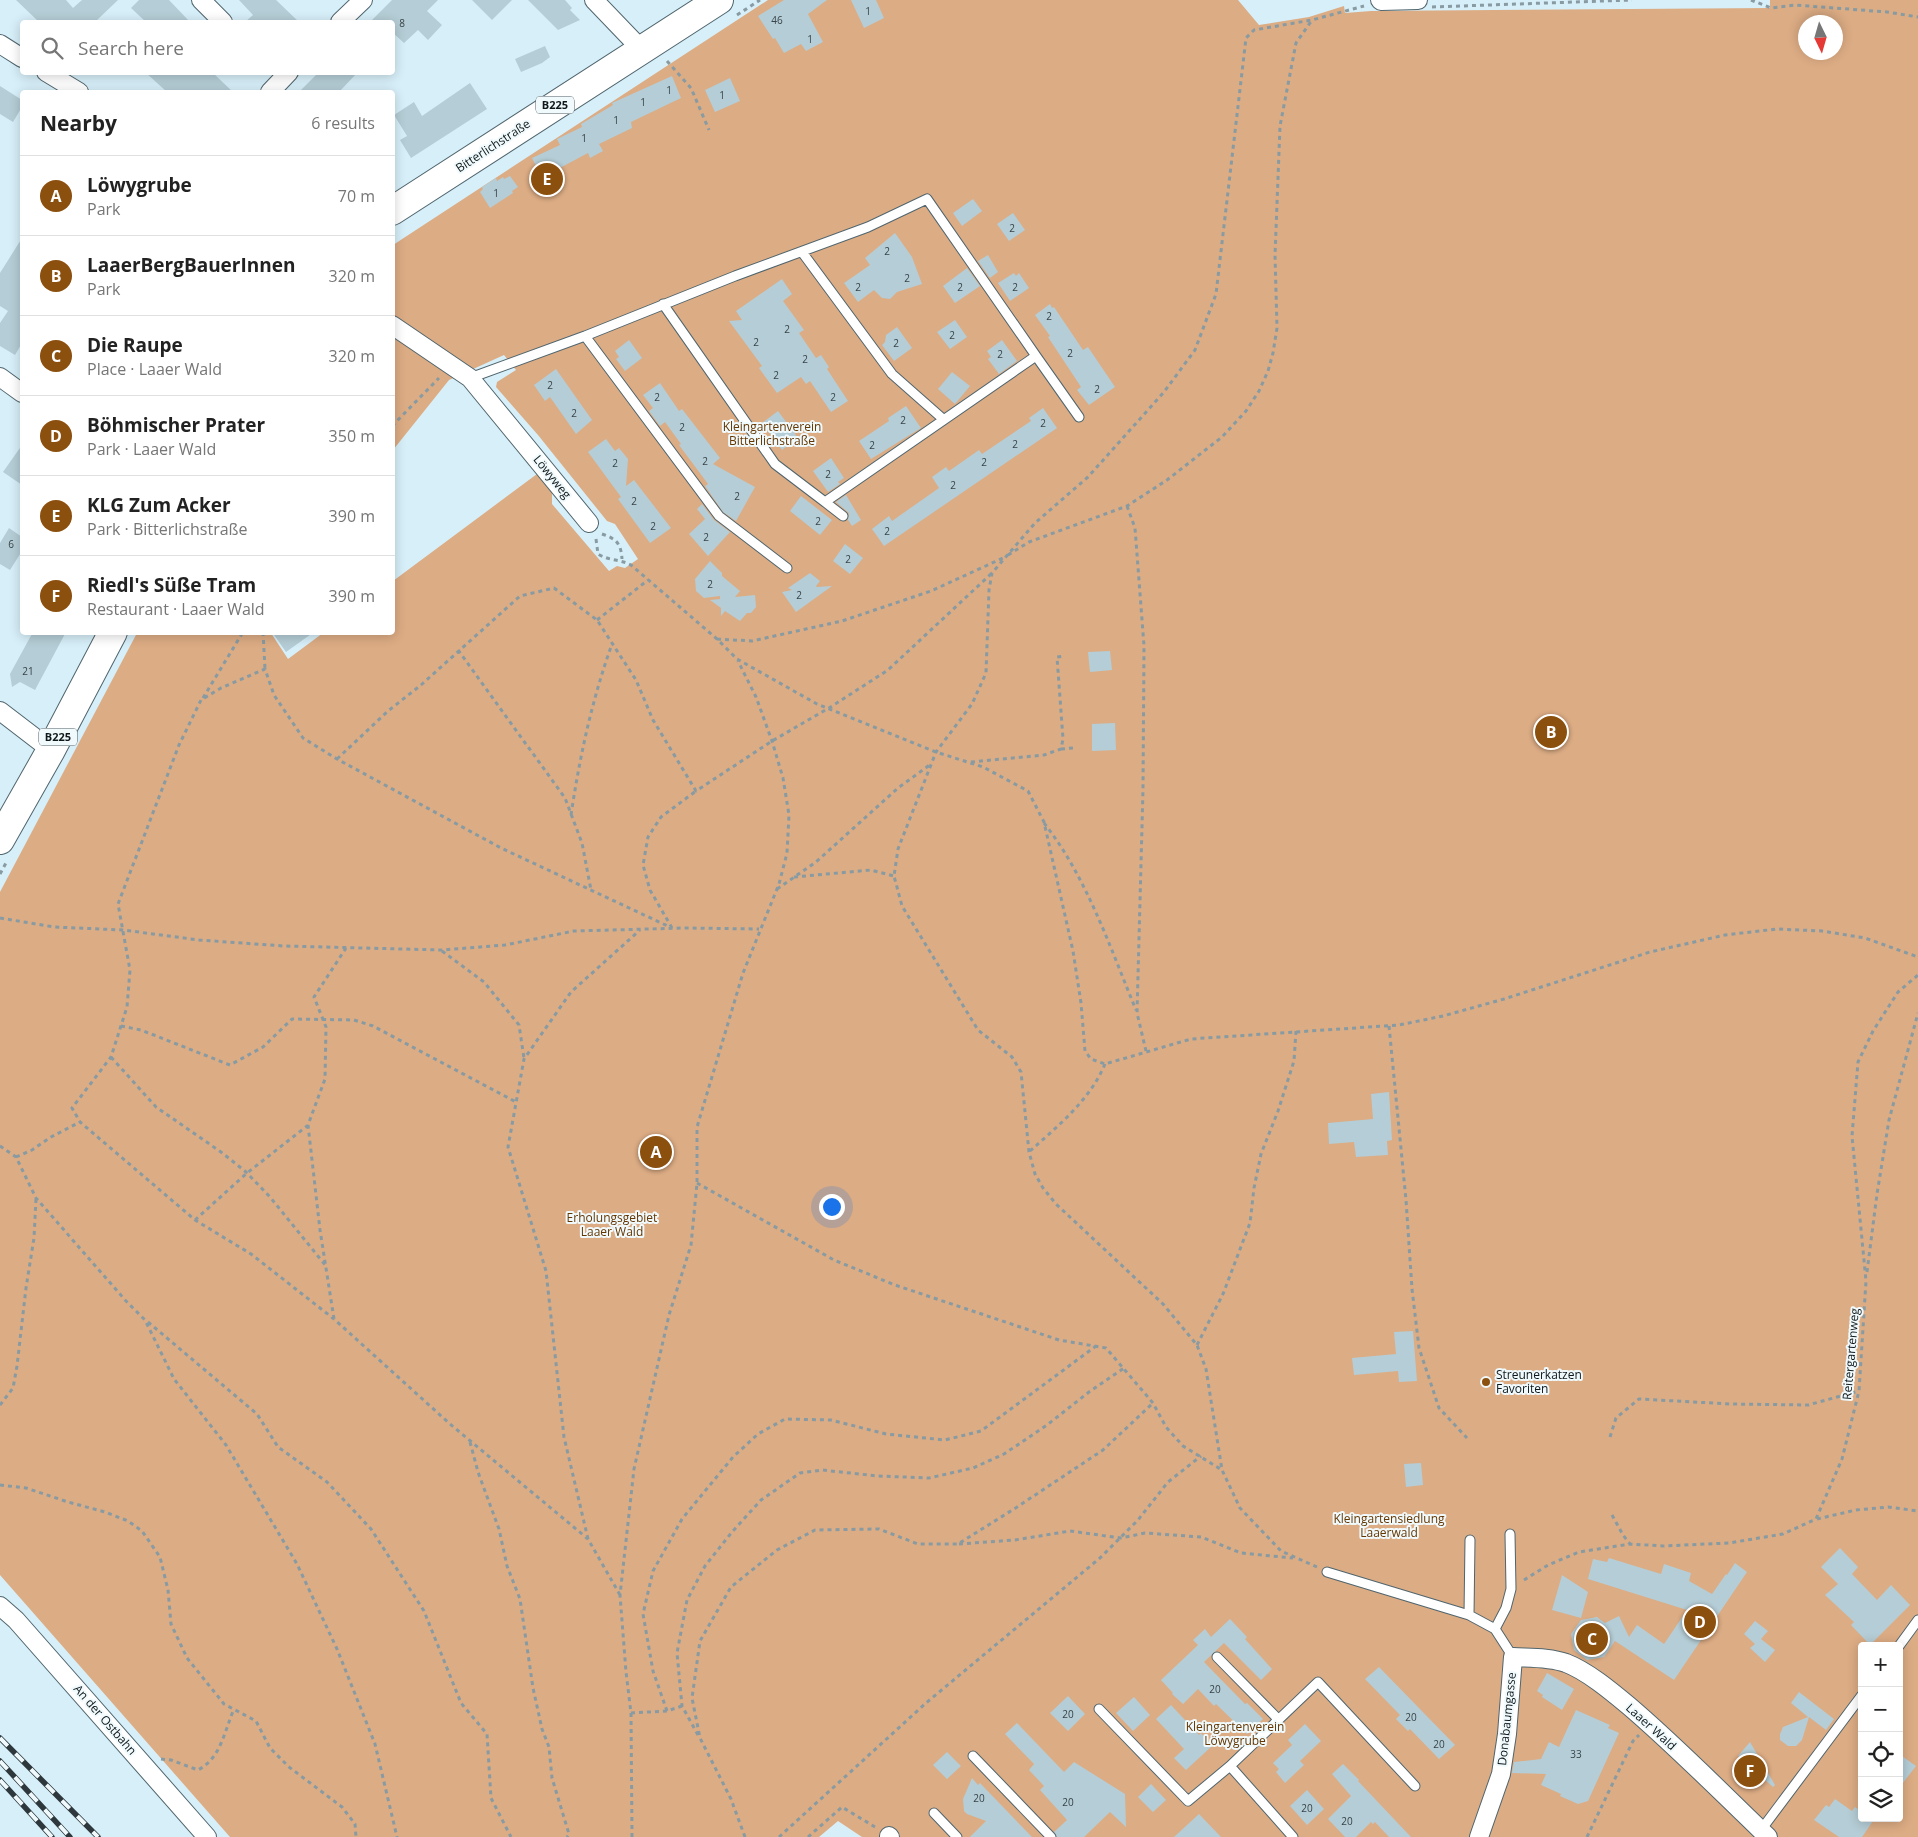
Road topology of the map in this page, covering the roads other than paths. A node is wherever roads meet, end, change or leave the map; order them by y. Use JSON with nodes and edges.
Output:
{"nodes":[{"id":1,"x":201,"y":0,"type":"edge"},
{"id":2,"x":363,"y":0,"type":"edge"},
{"id":3,"x":594,"y":0,"type":"edge"},
{"id":4,"x":719,"y":0,"type":"edge"},
{"id":5,"x":1378,"y":3,"type":"edge"},
{"id":6,"x":1424,"y":3,"type":"edge"},
{"id":7,"x":221,"y":20,"type":"edge"},
{"id":8,"x":342,"y":20,"type":"edge"},
{"id":9,"x":0,"y":44,"type":"edge"},
{"id":10,"x":641,"y":49,"type":"junction"},
{"id":11,"x":20,"y":57,"type":"edge"},
{"id":12,"x":51,"y":75,"type":"edge"},
{"id":13,"x":76,"y":90,"type":"edge"},
{"id":14,"x":395,"y":209,"type":"edge"},
{"id":15,"x":802,"y":252,"type":"junction"},
{"id":16,"x":663,"y":304,"type":"junction"},
{"id":17,"x":395,"y":327,"type":"edge"},
{"id":18,"x":585,"y":336,"type":"junction"},
{"id":19,"x":1036,"y":356,"type":"junction"},
{"id":20,"x":0,"y":377,"type":"edge"},
{"id":21,"x":470,"y":378,"type":"junction"},
{"id":22,"x":20,"y":392,"type":"edge"},
{"id":23,"x":1079,"y":417,"type":"dead end"},
{"id":24,"x":943,"y":419,"type":"junction"},
{"id":25,"x":824,"y":502,"type":"junction"},
{"id":26,"x":843,"y":516,"type":"dead end"},
{"id":27,"x":593,"y":528,"type":"road end"},
{"id":28,"x":786,"y":568,"type":"dead end"},
{"id":29,"x":111,"y":635,"type":"edge"},
{"id":30,"x":0,"y":711,"type":"edge"},
{"id":31,"x":51,"y":750,"type":"junction"},
{"id":32,"x":0,"y":840,"type":"edge"},
{"id":33,"x":1510,"y":1534,"type":"dead end"},
{"id":34,"x":1470,"y":1540,"type":"dead end"},
{"id":35,"x":1326,"y":1572,"type":"road end"},
{"id":36,"x":0,"y":1606,"type":"edge"},
{"id":37,"x":1469,"y":1615,"type":"junction"},
{"id":38,"x":1918,"y":1620,"type":"edge"},
{"id":39,"x":1495,"y":1630,"type":"junction"},
{"id":40,"x":1902,"y":1642,"type":"edge"},
{"id":41,"x":1217,"y":1657,"type":"dead end"},
{"id":42,"x":1513,"y":1657,"type":"junction"},
{"id":43,"x":1858,"y":1701,"type":"edge"},
{"id":44,"x":1099,"y":1709,"type":"dead end"},
{"id":45,"x":1278,"y":1719,"type":"junction"},
{"id":46,"x":973,"y":1756,"type":"dead end"},
{"id":47,"x":1230,"y":1766,"type":"junction"},
{"id":48,"x":1415,"y":1786,"type":"dead end"},
{"id":49,"x":934,"y":1813,"type":"dead end"},
{"id":50,"x":1764,"y":1834,"type":"edge"},
{"id":51,"x":208,"y":1837,"type":"edge"},
{"id":52,"x":957,"y":1837,"type":"edge"},
{"id":53,"x":1051,"y":1837,"type":"edge"},
{"id":54,"x":1293,"y":1837,"type":"edge"},
{"id":55,"x":1479,"y":1837,"type":"edge"}],
"edges":[{"from":1,"to":7,"type":"street"},
{"from":2,"to":8,"type":"street"},
{"from":3,"to":10,"type":"street"},
{"from":4,"to":10,"type":"main road","name":"Bitterlichstraße","number":"B225"},
{"from":5,"to":6,"type":"street"},
{"from":9,"to":11,"type":"street"},
{"from":10,"to":14,"type":"main road","name":"Bitterlichstraße","number":"B225"},
{"from":12,"to":13,"type":"street"},
{"from":15,"to":16,"type":"lane"},
{"from":15,"to":19,"type":"lane"},
{"from":15,"to":24,"type":"lane"},
{"from":16,"to":18,"type":"lane"},
{"from":16,"to":25,"type":"lane"},
{"from":17,"to":21,"type":"street","name":"Löwyweg"},
{"from":18,"to":21,"type":"lane"},
{"from":18,"to":28,"type":"lane"},
{"from":19,"to":23,"type":"lane"},
{"from":19,"to":24,"type":"lane"},
{"from":20,"to":22,"type":"street"},
{"from":21,"to":27,"type":"street","name":"Löwyweg"},
{"from":24,"to":25,"type":"lane"},
{"from":25,"to":26,"type":"lane"},
{"from":29,"to":31,"type":"main road","number":"B225"},
{"from":30,"to":31,"type":"street"},
{"from":31,"to":32,"type":"main road","number":"B225"},
{"from":33,"to":39,"type":"lane"},
{"from":34,"to":37,"type":"lane"},
{"from":35,"to":37,"type":"lane"},
{"from":36,"to":51,"type":"street","name":"An der Ostbahn"},
{"from":37,"to":39,"type":"lane"},
{"from":38,"to":40,"type":"lane"},
{"from":39,"to":42,"type":"lane"},
{"from":41,"to":45,"type":"lane"},
{"from":42,"to":50,"type":"street","name":"Laaer Wald"},
{"from":42,"to":55,"type":"street","name":"Donabaumgasse"},
{"from":43,"to":50,"type":"lane"},
{"from":44,"to":47,"type":"lane"},
{"from":45,"to":47,"type":"lane"},
{"from":45,"to":48,"type":"lane"},
{"from":46,"to":53,"type":"lane"},
{"from":47,"to":54,"type":"lane"},
{"from":49,"to":52,"type":"lane"}]}
